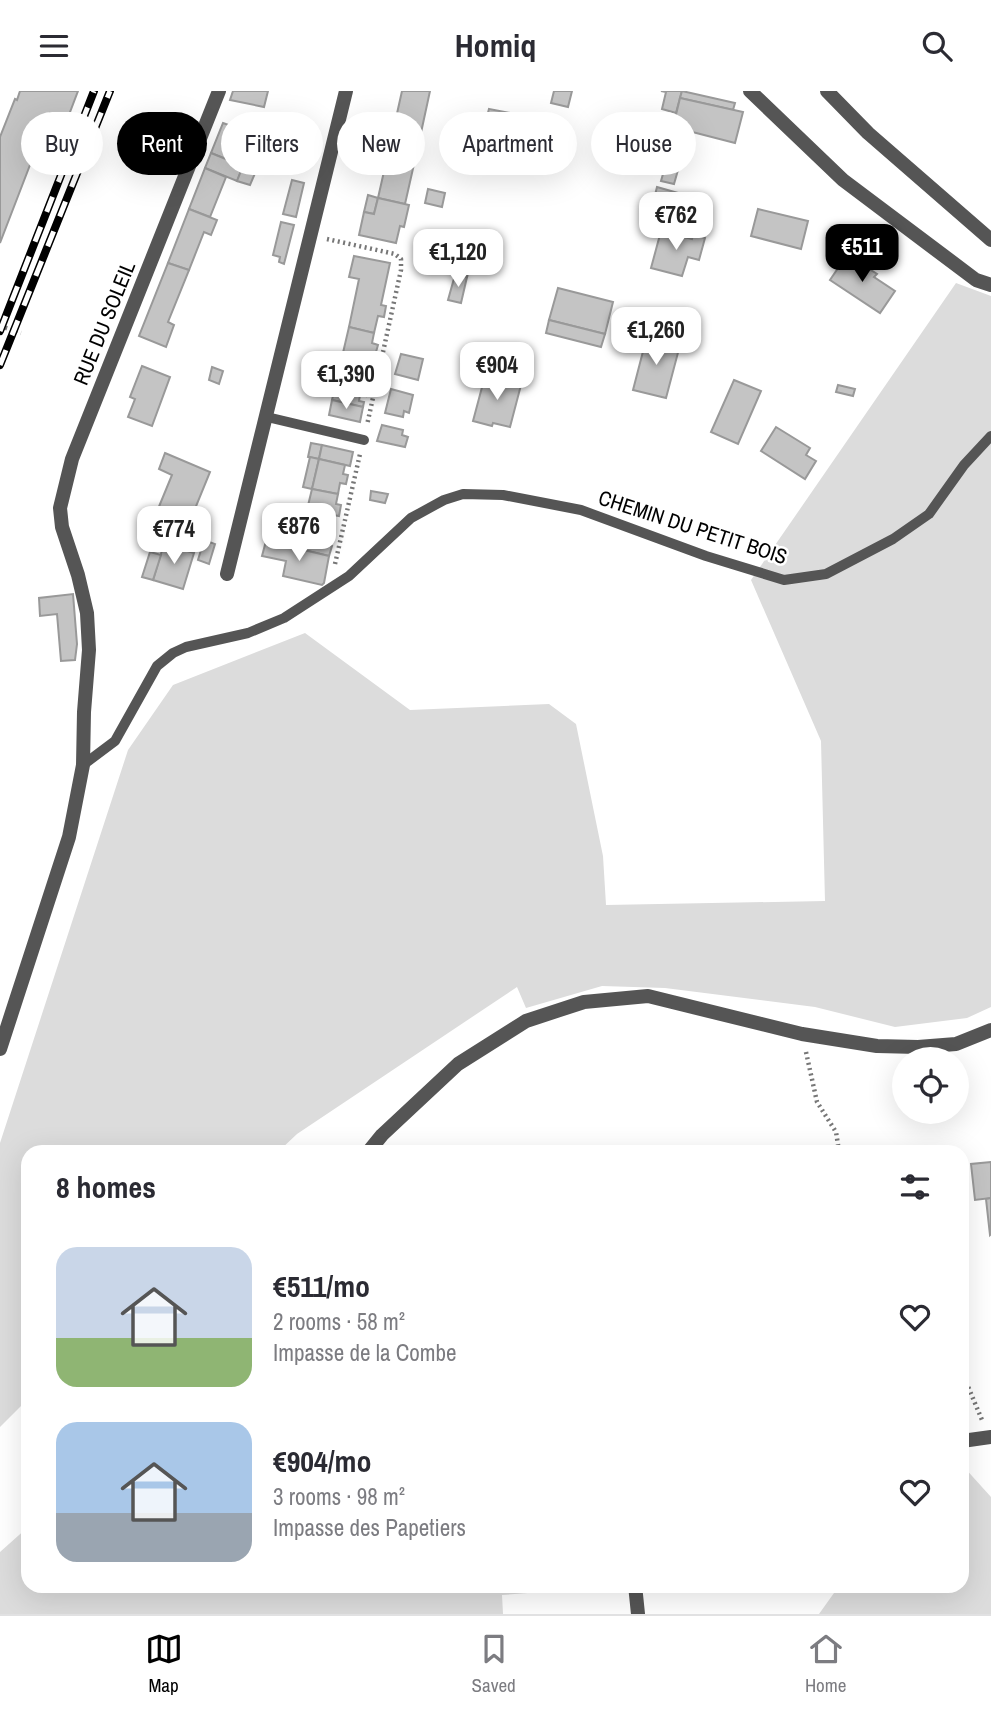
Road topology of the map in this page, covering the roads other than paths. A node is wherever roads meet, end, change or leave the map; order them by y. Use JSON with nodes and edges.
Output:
{"nodes":[{"id":1,"x":219,"y":91,"type":"edge"},
{"id":2,"x":346,"y":91,"type":"edge"},
{"id":3,"x":750,"y":91,"type":"edge"},
{"id":4,"x":827,"y":91,"type":"edge"},
{"id":5,"x":991,"y":240,"type":"edge"},
{"id":6,"x":991,"y":285,"type":"edge"},
{"id":7,"x":267,"y":417,"type":"junction"},
{"id":8,"x":991,"y":436,"type":"edge"},
{"id":9,"x":364,"y":440,"type":"road end"},
{"id":10,"x":227,"y":574,"type":"dead end"},
{"id":11,"x":83,"y":765,"type":"junction"},
{"id":12,"x":991,"y":1030,"type":"edge"},
{"id":13,"x":0,"y":1049,"type":"edge"},
{"id":14,"x":374,"y":1145,"type":"edge"},
{"id":15,"x":989,"y":1438,"type":"edge"},
{"id":16,"x":969,"y":1440,"type":"edge"},
{"id":17,"x":636,"y":1593,"type":"edge"},
{"id":18,"x":638,"y":1614,"type":"edge"}],
"edges":[{"from":1,"to":11,"type":"street","name":"RUE DU SOLEIL"},
{"from":2,"to":7,"type":"street"},
{"from":3,"to":6,"type":"street"},
{"from":4,"to":5,"type":"street"},
{"from":7,"to":9,"type":"lane"},
{"from":7,"to":10,"type":"street"},
{"from":8,"to":11,"type":"lane","name":"CHEMIN DU PETIT BOIS"},
{"from":11,"to":13,"type":"street","name":"RUE DU SOLEIL"},
{"from":12,"to":14,"type":"street"},
{"from":15,"to":16,"type":"street"},
{"from":17,"to":18,"type":"street"}]}
